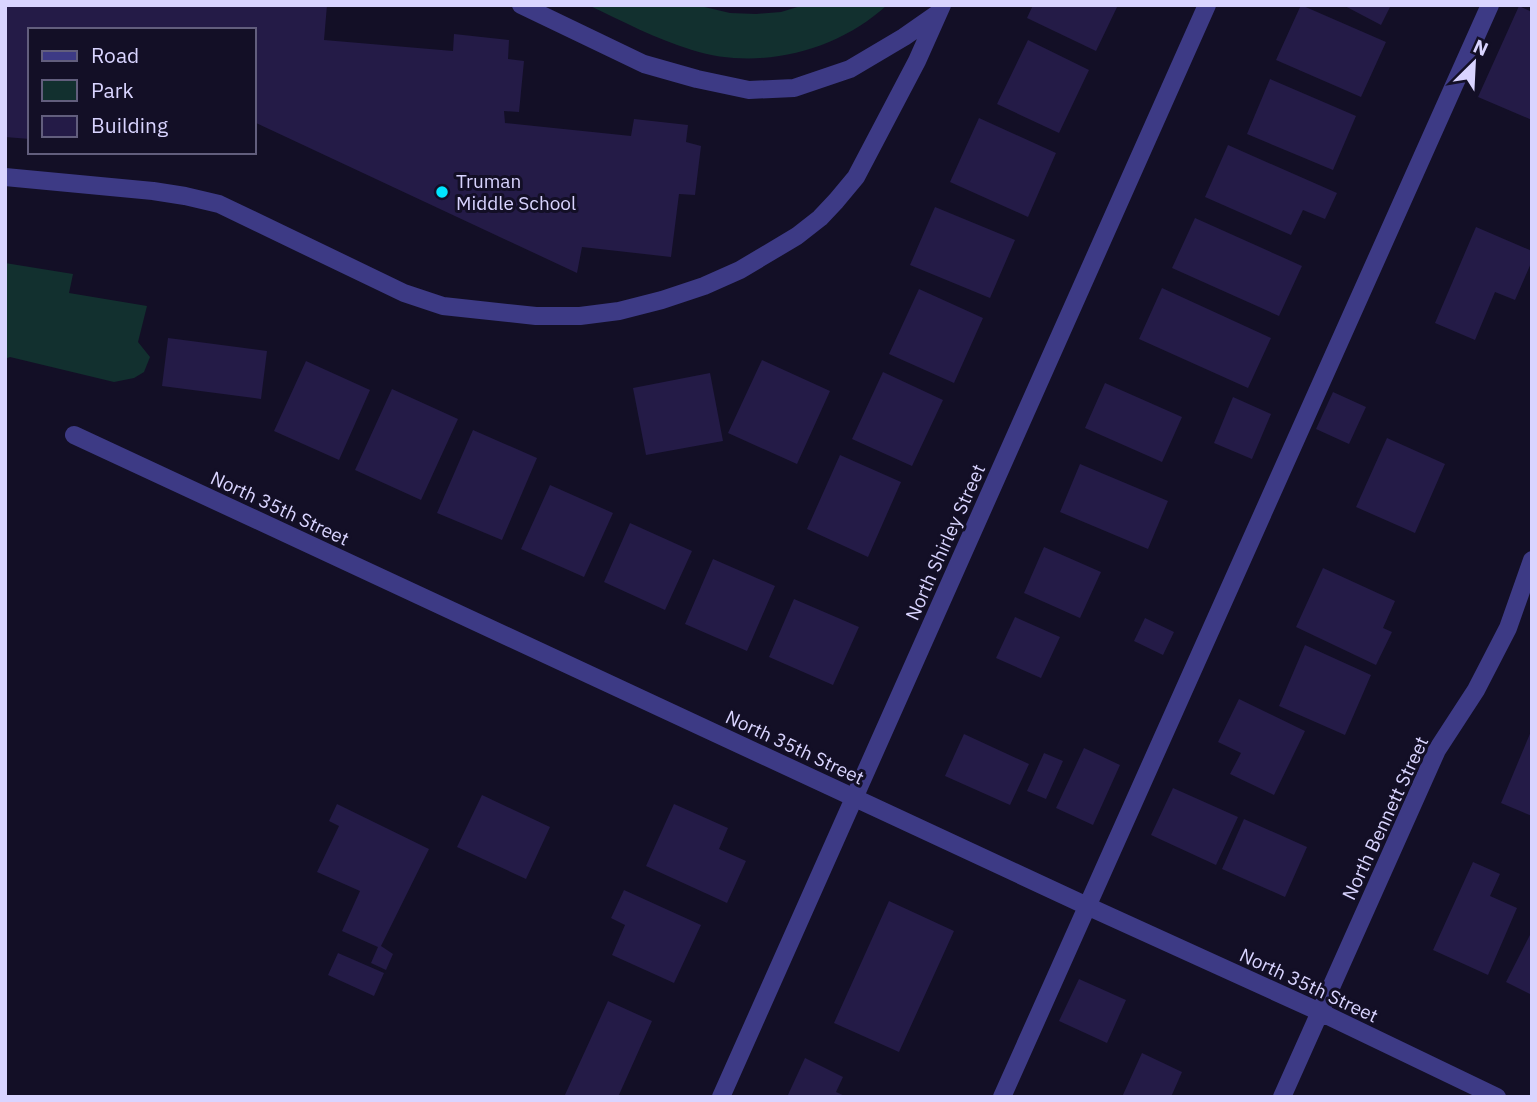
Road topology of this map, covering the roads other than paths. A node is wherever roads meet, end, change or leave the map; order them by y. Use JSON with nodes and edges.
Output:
{"nodes":[{"id":1,"x":521,"y":5,"type":"edge"},
{"id":2,"x":1207,"y":5,"type":"edge"},
{"id":3,"x":1490,"y":5,"type":"edge"},
{"id":4,"x":940,"y":10,"type":"edge"},
{"id":5,"x":5,"y":177,"type":"edge"},
{"id":6,"x":74,"y":435,"type":"dead end"},
{"id":7,"x":1532,"y":560,"type":"edge"},
{"id":8,"x":854,"y":798,"type":"junction"},
{"id":9,"x":1087,"y":906,"type":"junction"},
{"id":10,"x":1320,"y":1012,"type":"junction"},
{"id":11,"x":721,"y":1097,"type":"edge"},
{"id":12,"x":1002,"y":1097,"type":"edge"},
{"id":13,"x":1282,"y":1097,"type":"edge"},
{"id":14,"x":1497,"y":1097,"type":"edge"}],
"edges":[{"from":1,"to":4,"type":"street"},
{"from":2,"to":8,"type":"street","name":"North Shirley Street"},
{"from":3,"to":9,"type":"street"},
{"from":4,"to":5,"type":"street"},
{"from":6,"to":8,"type":"street","name":"North 35th Street"},
{"from":7,"to":10,"type":"street","name":"North Bennett Street"},
{"from":8,"to":9,"type":"street","name":"North 35th Street"},
{"from":8,"to":11,"type":"street","name":"North Shirley Street"},
{"from":9,"to":10,"type":"street","name":"North 35th Street"},
{"from":9,"to":12,"type":"street"},
{"from":10,"to":13,"type":"street","name":"North Bennett Street"},
{"from":10,"to":14,"type":"street","name":"North 35th Street"}]}
